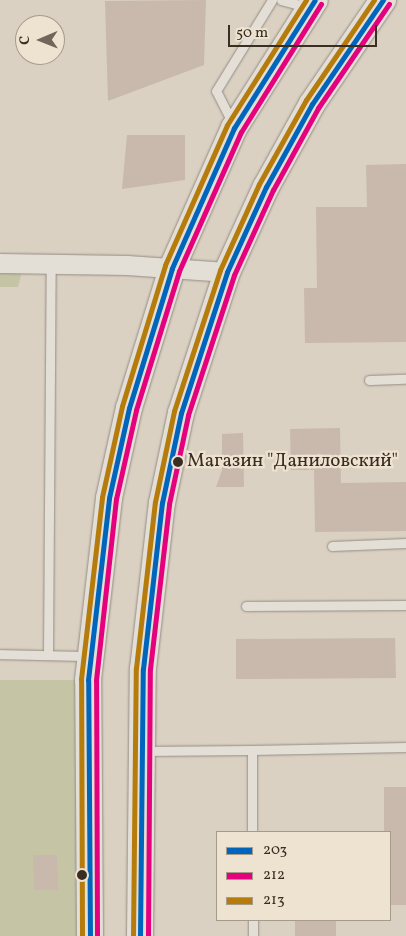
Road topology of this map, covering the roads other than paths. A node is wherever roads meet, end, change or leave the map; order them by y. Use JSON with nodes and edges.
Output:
{"nodes":[{"id":1,"x":272,"y":0,"type":"edge"},
{"id":2,"x":281,"y":0,"type":"edge"},
{"id":3,"x":383,"y":0,"type":"edge"},
{"id":4,"x":312,"y":4,"type":"edge"},
{"id":5,"x":234,"y":128,"type":"junction"},
{"id":6,"x":0,"y":263,"type":"edge"},
{"id":7,"x":51,"y":264,"type":"junction"},
{"id":8,"x":172,"y":268,"type":"junction"},
{"id":9,"x":227,"y":272,"type":"junction"},
{"id":10,"x":406,"y":379,"type":"edge"},
{"id":11,"x":369,"y":380,"type":"dead end"},
{"id":12,"x":406,"y":543,"type":"edge"},
{"id":13,"x":332,"y":546,"type":"dead end"},
{"id":14,"x":406,"y":605,"type":"edge"},
{"id":15,"x":246,"y":606,"type":"dead end"},
{"id":16,"x":0,"y":654,"type":"edge"},
{"id":17,"x":48,"y":654,"type":"junction"},
{"id":18,"x":91,"y":656,"type":"junction"},
{"id":19,"x":406,"y":747,"type":"edge"},
{"id":20,"x":252,"y":750,"type":"junction"},
{"id":21,"x":141,"y":751,"type":"junction"},
{"id":22,"x":252,"y":831,"type":"edge"},
{"id":23,"x":253,"y":921,"type":"edge"},
{"id":24,"x":90,"y":936,"type":"edge"},
{"id":25,"x":140,"y":936,"type":"edge"},
{"id":26,"x":253,"y":936,"type":"edge"}],
"edges":[{"from":1,"to":5,"type":"lane"},
{"from":2,"to":4,"type":"lane"},
{"from":3,"to":9,"type":"main road"},
{"from":4,"to":5,"type":"main road"},
{"from":5,"to":8,"type":"main road"},
{"from":6,"to":7,"type":"street"},
{"from":7,"to":8,"type":"street"},
{"from":7,"to":17,"type":"lane"},
{"from":8,"to":9,"type":"street"},
{"from":8,"to":18,"type":"main road"},
{"from":9,"to":21,"type":"main road"},
{"from":10,"to":11,"type":"lane"},
{"from":12,"to":13,"type":"lane"},
{"from":14,"to":15,"type":"lane"},
{"from":16,"to":17,"type":"lane"},
{"from":17,"to":18,"type":"lane"},
{"from":18,"to":24,"type":"main road"},
{"from":19,"to":20,"type":"lane"},
{"from":20,"to":21,"type":"lane"},
{"from":20,"to":22,"type":"lane"},
{"from":21,"to":25,"type":"main road"},
{"from":23,"to":26,"type":"lane"}]}
